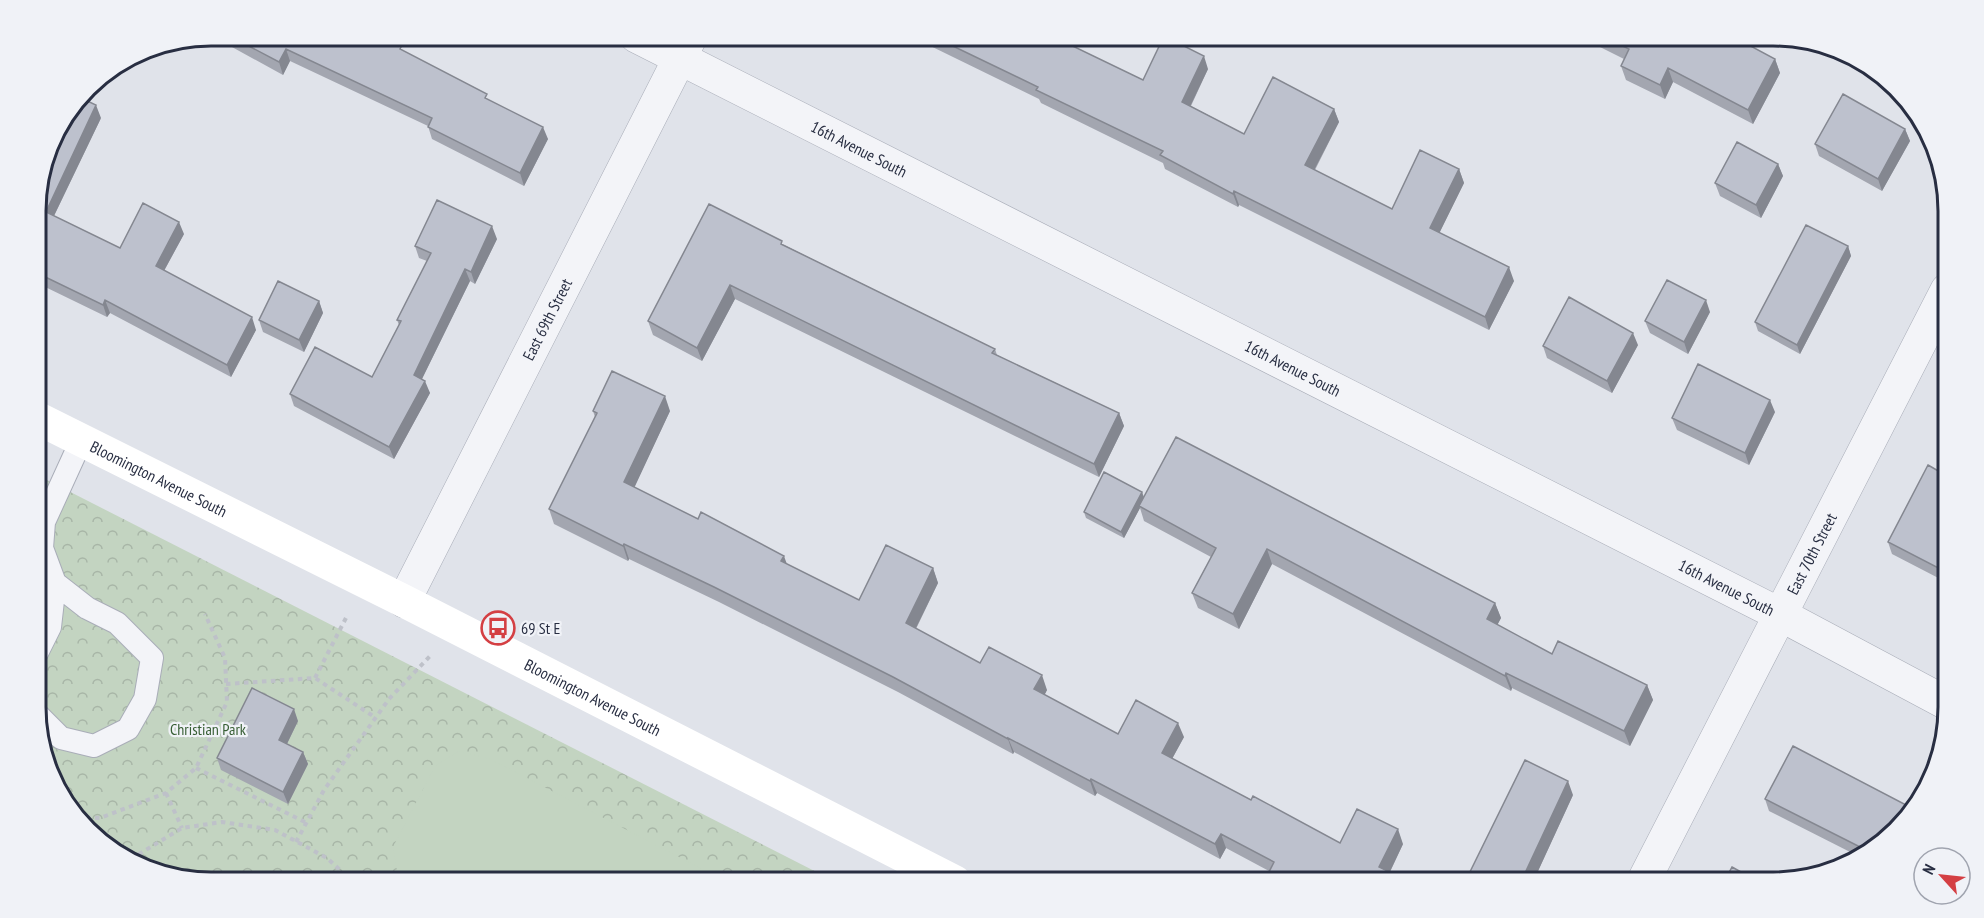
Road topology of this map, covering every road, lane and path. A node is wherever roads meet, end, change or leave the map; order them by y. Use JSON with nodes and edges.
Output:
{"nodes":[{"id":1,"x":686,"y":47,"type":"edge"},
{"id":2,"x":1938,"y":308,"type":"edge"},
{"id":3,"x":47,"y":423,"type":"edge"},
{"id":4,"x":81,"y":441,"type":"junction"},
{"id":5,"x":46,"y":517,"type":"edge"},
{"id":6,"x":46,"y":560,"type":"edge"},
{"id":7,"x":366,"y":582,"type":"junction"},
{"id":8,"x":55,"y":583,"type":"junction"},
{"id":9,"x":404,"y":601,"type":"junction"},
{"id":10,"x":205,"y":614,"type":"dead end"},
{"id":11,"x":1781,"y":615,"type":"junction"},
{"id":12,"x":449,"y":624,"type":"junction"},
{"id":13,"x":46,"y":635,"type":"edge"},
{"id":14,"x":315,"y":678,"type":"junction"},
{"id":15,"x":226,"y":684,"type":"junction"},
{"id":16,"x":1938,"y":699,"type":"edge"},
{"id":17,"x":376,"y":718,"type":"junction"},
{"id":18,"x":48,"y":725,"type":"edge"},
{"id":19,"x":196,"y":768,"type":"junction"},
{"id":20,"x":166,"y":793,"type":"junction"},
{"id":21,"x":90,"y":818,"type":"edge"},
{"id":22,"x":307,"y":823,"type":"junction"},
{"id":23,"x":182,"y":828,"type":"junction"},
{"id":24,"x":296,"y":842,"type":"junction"},
{"id":25,"x":139,"y":854,"type":"edge"},
{"id":26,"x":1649,"y":871,"type":"edge"},
{"id":27,"x":342,"y":872,"type":"edge"},
{"id":28,"x":934,"y":872,"type":"edge"}],
"edges":[{"from":1,"to":9,"type":"street","name":"East 69th Street"},
{"from":1,"to":11,"type":"street","name":"16th Avenue South"},
{"from":2,"to":11,"type":"street","name":"East 70th Street"},
{"from":3,"to":4,"type":"street","name":"Bloomington Avenue South"},
{"from":4,"to":5,"type":"lane"},
{"from":4,"to":7,"type":"street","name":"Bloomington Avenue South"},
{"from":6,"to":8,"type":"lane"},
{"from":7,"to":9,"type":"street","name":"Bloomington Avenue South"},
{"from":7,"to":14,"type":"path"},
{"from":8,"to":13,"type":"lane"},
{"from":8,"to":18,"type":"lane"},
{"from":9,"to":12,"type":"street","name":"Bloomington Avenue South"},
{"from":10,"to":15,"type":"path"},
{"from":11,"to":16,"type":"street","name":"16th Avenue South"},
{"from":11,"to":26,"type":"street","name":"East 70th Street"},
{"from":12,"to":17,"type":"path"},
{"from":12,"to":28,"type":"street","name":"Bloomington Avenue South"},
{"from":14,"to":15,"type":"path"},
{"from":14,"to":17,"type":"path"},
{"from":15,"to":19,"type":"path"},
{"from":17,"to":22,"type":"path"},
{"from":19,"to":20,"type":"path"},
{"from":19,"to":22,"type":"path"},
{"from":20,"to":21,"type":"path"},
{"from":20,"to":23,"type":"path"},
{"from":22,"to":24,"type":"path"},
{"from":23,"to":24,"type":"path"},
{"from":23,"to":25,"type":"path"},
{"from":24,"to":27,"type":"path"}]}
